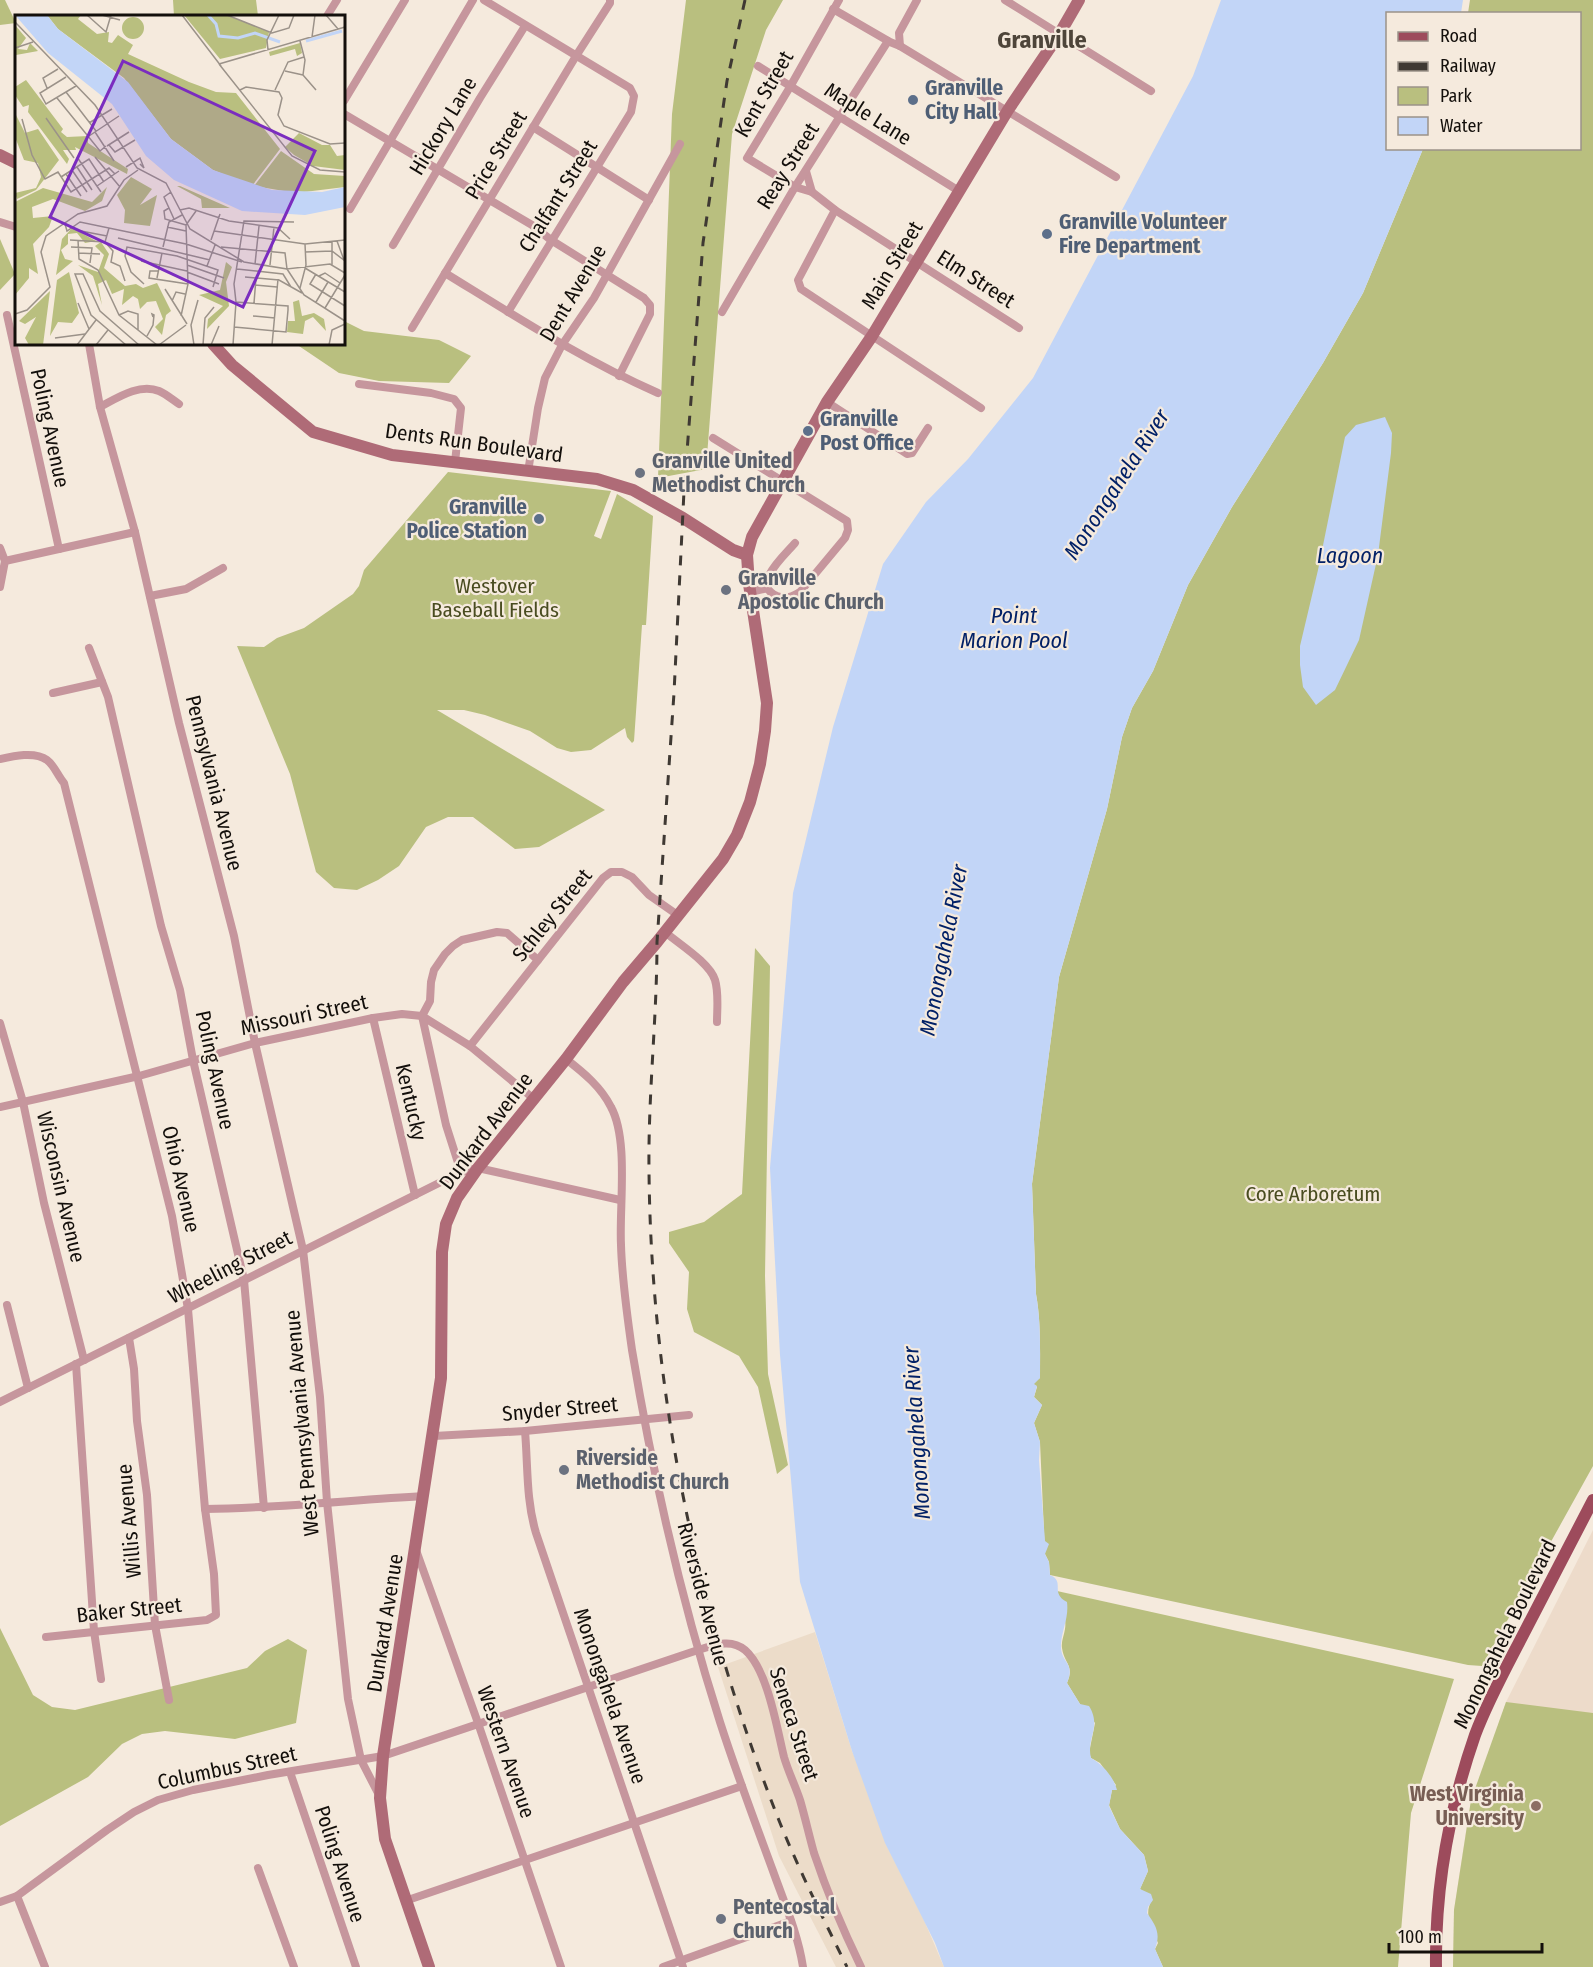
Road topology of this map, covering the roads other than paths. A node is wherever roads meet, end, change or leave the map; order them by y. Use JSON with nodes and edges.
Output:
{"nodes":[{"id":1,"x":337,"y":0,"type":"edge"},
{"id":2,"x":405,"y":0,"type":"edge"},
{"id":3,"x":474,"y":0,"type":"edge"},
{"id":4,"x":484,"y":0,"type":"edge"},
{"id":5,"x":610,"y":0,"type":"edge"},
{"id":6,"x":839,"y":0,"type":"edge"},
{"id":7,"x":918,"y":0,"type":"edge"},
{"id":8,"x":1005,"y":0,"type":"edge"},
{"id":9,"x":1079,"y":0,"type":"edge"},
{"id":10,"x":833,"y":9,"type":"junction"},
{"id":11,"x":328,"y":15,"type":"edge"},
{"id":12,"x":525,"y":26,"type":"junction"},
{"id":13,"x":1060,"y":33,"type":"junction"},
{"id":14,"x":888,"y":41,"type":"junction"},
{"id":15,"x":900,"y":45,"type":"junction"},
{"id":16,"x":576,"y":56,"type":"junction"},
{"id":17,"x":758,"y":66,"type":"dead end"},
{"id":18,"x":790,"y":87,"type":"junction"},
{"id":19,"x":1151,"y":91,"type":"dead end"},
{"id":20,"x":345,"y":99,"type":"edge"},
{"id":21,"x":1008,"y":110,"type":"junction"},
{"id":22,"x":345,"y":115,"type":"edge"},
{"id":23,"x":839,"y":117,"type":"junction"},
{"id":24,"x":533,"y":128,"type":"junction"},
{"id":25,"x":389,"y":142,"type":"junction"},
{"id":26,"x":680,"y":144,"type":"dead end"},
{"id":27,"x":0,"y":155,"type":"edge"},
{"id":28,"x":15,"y":162,"type":"edge"},
{"id":29,"x":597,"y":168,"type":"junction"},
{"id":30,"x":437,"y":171,"type":"junction"},
{"id":31,"x":806,"y":171,"type":"junction"},
{"id":32,"x":1116,"y":177,"type":"dead end"},
{"id":33,"x":795,"y":187,"type":"junction"},
{"id":34,"x":959,"y":191,"type":"junction"},
{"id":35,"x":812,"y":192,"type":"junction"},
{"id":36,"x":489,"y":200,"type":"junction"},
{"id":37,"x":649,"y":200,"type":"junction"},
{"id":38,"x":350,"y":209,"type":"dead end"},
{"id":39,"x":835,"y":210,"type":"junction"},
{"id":40,"x":0,"y":222,"type":"edge"},
{"id":41,"x":15,"y":227,"type":"edge"},
{"id":42,"x":551,"y":240,"type":"junction"},
{"id":43,"x":393,"y":245,"type":"dead end"},
{"id":44,"x":917,"y":262,"type":"junction"},
{"id":45,"x":445,"y":273,"type":"junction"},
{"id":46,"x":607,"y":275,"type":"junction"},
{"id":47,"x":508,"y":312,"type":"junction"},
{"id":48,"x":722,"y":312,"type":"dead end"},
{"id":49,"x":7,"y":315,"type":"dead end"},
{"id":50,"x":412,"y":328,"type":"dead end"},
{"id":51,"x":1019,"y":328,"type":"dead end"},
{"id":52,"x":872,"y":336,"type":"junction"},
{"id":53,"x":89,"y":345,"type":"edge"},
{"id":54,"x":214,"y":345,"type":"edge"},
{"id":55,"x":562,"y":345,"type":"junction"},
{"id":56,"x":619,"y":376,"type":"junction"},
{"id":57,"x":359,"y":384,"type":"dead end"},
{"id":58,"x":658,"y":393,"type":"dead end"},
{"id":59,"x":827,"y":402,"type":"junction"},
{"id":60,"x":179,"y":404,"type":"dead end"},
{"id":61,"x":100,"y":407,"type":"junction"},
{"id":62,"x":981,"y":408,"type":"dead end"},
{"id":63,"x":928,"y":428,"type":"dead end"},
{"id":64,"x":713,"y":438,"type":"dead end"},
{"id":65,"x":455,"y":462,"type":"junction"},
{"id":66,"x":528,"y":471,"type":"junction"},
{"id":67,"x":784,"y":480,"type":"junction"},
{"id":68,"x":135,"y":532,"type":"junction"},
{"id":69,"x":795,"y":543,"type":"dead end"},
{"id":70,"x":0,"y":548,"type":"edge"},
{"id":71,"x":59,"y":549,"type":"junction"},
{"id":72,"x":747,"y":555,"type":"junction"},
{"id":73,"x":5,"y":561,"type":"junction"},
{"id":74,"x":223,"y":568,"type":"dead end"},
{"id":75,"x":0,"y":587,"type":"edge"},
{"id":76,"x":768,"y":588,"type":"junction"},
{"id":77,"x":750,"y":592,"type":"junction"},
{"id":78,"x":150,"y":596,"type":"junction"},
{"id":79,"x":90,"y":648,"type":"dead end"},
{"id":80,"x":102,"y":682,"type":"junction"},
{"id":81,"x":53,"y":693,"type":"dead end"},
{"id":82,"x":0,"y":759,"type":"edge"},
{"id":83,"x":679,"y":916,"type":"junction"},
{"id":84,"x":665,"y":932,"type":"junction"},
{"id":85,"x":538,"y":960,"type":"junction"},
{"id":86,"x":422,"y":1016,"type":"junction"},
{"id":87,"x":373,"y":1018,"type":"junction"},
{"id":88,"x":717,"y":1022,"type":"dead end"},
{"id":89,"x":0,"y":1023,"type":"edge"},
{"id":90,"x":255,"y":1043,"type":"junction"},
{"id":91,"x":470,"y":1046,"type":"junction"},
{"id":92,"x":566,"y":1059,"type":"junction"},
{"id":93,"x":193,"y":1060,"type":"junction"},
{"id":94,"x":139,"y":1076,"type":"junction"},
{"id":95,"x":534,"y":1099,"type":"junction"},
{"id":96,"x":23,"y":1102,"type":"junction"},
{"id":97,"x":0,"y":1107,"type":"edge"},
{"id":98,"x":478,"y":1168,"type":"junction"},
{"id":99,"x":461,"y":1172,"type":"junction"},
{"id":100,"x":415,"y":1195,"type":"junction"},
{"id":101,"x":620,"y":1200,"type":"junction"},
{"id":102,"x":303,"y":1250,"type":"junction"},
{"id":103,"x":244,"y":1280,"type":"junction"},
{"id":104,"x":7,"y":1305,"type":"dead end"},
{"id":105,"x":188,"y":1309,"type":"junction"},
{"id":106,"x":129,"y":1338,"type":"junction"},
{"id":107,"x":80,"y":1362,"type":"junction"},
{"id":108,"x":28,"y":1388,"type":"junction"},
{"id":109,"x":0,"y":1402,"type":"edge"},
{"id":110,"x":689,"y":1415,"type":"dead end"},
{"id":111,"x":646,"y":1419,"type":"junction"},
{"id":112,"x":525,"y":1431,"type":"junction"},
{"id":113,"x":434,"y":1436,"type":"junction"},
{"id":114,"x":424,"y":1496,"type":"junction"},
{"id":115,"x":1593,"y":1500,"type":"edge"},
{"id":116,"x":327,"y":1502,"type":"junction"},
{"id":117,"x":264,"y":1508,"type":"junction"},
{"id":118,"x":206,"y":1509,"type":"junction"},
{"id":119,"x":416,"y":1550,"type":"junction"},
{"id":120,"x":216,"y":1615,"type":"joint"},
{"id":121,"x":155,"y":1625,"type":"junction"},
{"id":122,"x":94,"y":1631,"type":"junction"},
{"id":123,"x":46,"y":1637,"type":"dead end"},
{"id":124,"x":698,"y":1650,"type":"junction"},
{"id":125,"x":102,"y":1679,"type":"dead end"},
{"id":126,"x":588,"y":1686,"type":"junction"},
{"id":127,"x":169,"y":1700,"type":"dead end"},
{"id":128,"x":478,"y":1723,"type":"junction"},
{"id":129,"x":383,"y":1756,"type":"junction"},
{"id":130,"x":361,"y":1760,"type":"junction"},
{"id":131,"x":290,"y":1772,"type":"junction"},
{"id":132,"x":742,"y":1786,"type":"junction"},
{"id":133,"x":380,"y":1798,"type":"junction"},
{"id":134,"x":634,"y":1822,"type":"junction"},
{"id":135,"x":525,"y":1861,"type":"junction"},
{"id":136,"x":258,"y":1868,"type":"dead end"},
{"id":137,"x":16,"y":1896,"type":"junction"},
{"id":138,"x":405,"y":1901,"type":"junction"},
{"id":139,"x":0,"y":1902,"type":"edge"},
{"id":140,"x":791,"y":1922,"type":"junction"},
{"id":141,"x":682,"y":1964,"type":"edge"},
{"id":142,"x":291,"y":1966,"type":"edge"},
{"id":143,"x":45,"y":1967,"type":"edge"},
{"id":144,"x":356,"y":1967,"type":"edge"},
{"id":145,"x":429,"y":1967,"type":"edge"},
{"id":146,"x":561,"y":1967,"type":"edge"},
{"id":147,"x":663,"y":1967,"type":"edge"},
{"id":148,"x":803,"y":1967,"type":"edge"},
{"id":149,"x":861,"y":1967,"type":"edge"},
{"id":150,"x":1436,"y":1967,"type":"edge"}],
"edges":[{"from":1,"to":11,"type":"street"},
{"from":2,"to":20,"type":"street"},
{"from":3,"to":25,"type":"street"},
{"from":4,"to":12,"type":"street"},
{"from":5,"to":16,"type":"street","name":"Price Street"},
{"from":6,"to":10,"type":"street","name":"Kent Street"},
{"from":7,"to":15,"type":"street"},
{"from":8,"to":13,"type":"street"},
{"from":9,"to":13,"type":"main road","name":"Main Street"},
{"from":10,"to":14,"type":"street"},
{"from":10,"to":18,"type":"street","name":"Kent Street"},
{"from":12,"to":16,"type":"street"},
{"from":12,"to":30,"type":"street","name":"Hickory Lane"},
{"from":13,"to":19,"type":"street"},
{"from":13,"to":21,"type":"main road","name":"Main Street"},
{"from":14,"to":15,"type":"street"},
{"from":14,"to":23,"type":"street","name":"Reay Street"},
{"from":15,"to":21,"type":"street"},
{"from":16,"to":24,"type":"street","name":"Price Street"},
{"from":16,"to":29,"type":"street","name":"Chalfant Street"},
{"from":17,"to":18,"type":"street","name":"Maple Lane"},
{"from":18,"to":23,"type":"street","name":"Maple Lane"},
{"from":18,"to":33,"type":"street","name":"Kent Street"},
{"from":21,"to":32,"type":"street"},
{"from":21,"to":34,"type":"main road","name":"Main Street"},
{"from":22,"to":25,"type":"street"},
{"from":23,"to":31,"type":"street","name":"Reay Street"},
{"from":23,"to":34,"type":"street","name":"Maple Lane"},
{"from":24,"to":29,"type":"street"},
{"from":24,"to":36,"type":"street","name":"Price Street"},
{"from":25,"to":30,"type":"street"},
{"from":25,"to":38,"type":"street"},
{"from":26,"to":37,"type":"street","name":"Dent Avenue"},
{"from":27,"to":28,"type":"main road"},
{"from":29,"to":37,"type":"street"},
{"from":29,"to":42,"type":"street","name":"Chalfant Street"},
{"from":30,"to":36,"type":"street"},
{"from":30,"to":43,"type":"street","name":"Hickory Lane"},
{"from":31,"to":33,"type":"street","name":"Reay Street"},
{"from":31,"to":35,"type":"street"},
{"from":33,"to":35,"type":"street"},
{"from":33,"to":48,"type":"street","name":"Reay Street"},
{"from":34,"to":44,"type":"main road","name":"Main Street"},
{"from":35,"to":39,"type":"street","name":"Elm Street"},
{"from":36,"to":42,"type":"street"},
{"from":36,"to":45,"type":"street","name":"Price Street"},
{"from":37,"to":46,"type":"street","name":"Dent Avenue"},
{"from":39,"to":44,"type":"street","name":"Elm Street"},
{"from":39,"to":52,"type":"street"},
{"from":40,"to":41,"type":"street"},
{"from":42,"to":46,"type":"street"},
{"from":42,"to":47,"type":"street","name":"Chalfant Street"},
{"from":44,"to":51,"type":"street","name":"Elm Street"},
{"from":44,"to":52,"type":"main road","name":"Main Street"},
{"from":45,"to":47,"type":"street"},
{"from":45,"to":50,"type":"street","name":"Price Street"},
{"from":46,"to":55,"type":"street","name":"Dent Avenue"},
{"from":46,"to":56,"type":"street"},
{"from":47,"to":55,"type":"street"},
{"from":49,"to":71,"type":"street","name":"Poling Avenue"},
{"from":52,"to":59,"type":"main road","name":"Main Street"},
{"from":52,"to":62,"type":"street"},
{"from":53,"to":61,"type":"street"},
{"from":54,"to":65,"type":"main road","name":"Dents Run Boulevard"},
{"from":55,"to":56,"type":"street"},
{"from":55,"to":66,"type":"street","name":"Dent Avenue"},
{"from":56,"to":58,"type":"street"},
{"from":57,"to":65,"type":"street"},
{"from":59,"to":63,"type":"street"},
{"from":59,"to":67,"type":"main road","name":"Main Street"},
{"from":60,"to":61,"type":"street"},
{"from":61,"to":68,"type":"street"},
{"from":64,"to":67,"type":"street"},
{"from":65,"to":66,"type":"main road","name":"Dents Run Boulevard"},
{"from":66,"to":72,"type":"main road","name":"Dents Run Boulevard"},
{"from":67,"to":72,"type":"main road","name":"Main Street"},
{"from":67,"to":76,"type":"street"},
{"from":68,"to":71,"type":"street"},
{"from":68,"to":78,"type":"street","name":"Pennsylvania Avenue"},
{"from":69,"to":76,"type":"street"},
{"from":70,"to":73,"type":"street"},
{"from":71,"to":73,"type":"street"},
{"from":72,"to":77,"type":"main road","name":"Dunkard Avenue"},
{"from":73,"to":75,"type":"street"},
{"from":74,"to":78,"type":"street"},
{"from":76,"to":77,"type":"street"},
{"from":77,"to":83,"type":"main road","name":"Dunkard Avenue"},
{"from":78,"to":90,"type":"street","name":"Pennsylvania Avenue"},
{"from":79,"to":80,"type":"street","name":"Poling Avenue"},
{"from":80,"to":81,"type":"street"},
{"from":80,"to":93,"type":"street","name":"Poling Avenue"},
{"from":82,"to":94,"type":"street","name":"Ohio Avenue"},
{"from":83,"to":84,"type":"main road","name":"Dunkard Avenue"},
{"from":83,"to":85,"type":"street","name":"Schley Street"},
{"from":84,"to":88,"type":"street"},
{"from":84,"to":92,"type":"main road","name":"Dunkard Avenue"},
{"from":85,"to":86,"type":"street"},
{"from":85,"to":91,"type":"street","name":"Schley Street"},
{"from":86,"to":87,"type":"street","name":"Missouri Street"},
{"from":86,"to":91,"type":"street"},
{"from":86,"to":99,"type":"street"},
{"from":87,"to":90,"type":"street","name":"Missouri Street"},
{"from":87,"to":100,"type":"street","name":"Kentucky"},
{"from":89,"to":96,"type":"street","name":"Wisconsin Avenue"},
{"from":90,"to":93,"type":"street","name":"Missouri Street"},
{"from":90,"to":102,"type":"street","name":"West Pennsylvania Avenue"},
{"from":91,"to":95,"type":"street"},
{"from":92,"to":95,"type":"main road","name":"Dunkard Avenue"},
{"from":92,"to":101,"type":"street","name":"Riverside Avenue"},
{"from":93,"to":94,"type":"street","name":"Missouri Street"},
{"from":93,"to":103,"type":"street","name":"Poling Avenue"},
{"from":94,"to":96,"type":"street","name":"Missouri Street"},
{"from":94,"to":105,"type":"street","name":"Ohio Avenue"},
{"from":95,"to":98,"type":"main road","name":"Dunkard Avenue"},
{"from":96,"to":97,"type":"street","name":"Missouri Street"},
{"from":96,"to":107,"type":"street","name":"Wisconsin Avenue"},
{"from":98,"to":99,"type":"street","name":"Wheeling Street"},
{"from":98,"to":101,"type":"street"},
{"from":98,"to":113,"type":"main road","name":"Dunkard Avenue"},
{"from":99,"to":100,"type":"street","name":"Wheeling Street"},
{"from":100,"to":102,"type":"street","name":"Wheeling Street"},
{"from":101,"to":111,"type":"street","name":"Riverside Avenue"},
{"from":102,"to":103,"type":"street","name":"Wheeling Street"},
{"from":102,"to":116,"type":"street","name":"West Pennsylvania Avenue"},
{"from":103,"to":105,"type":"street","name":"Wheeling Street"},
{"from":103,"to":117,"type":"street","name":"Poling Avenue"},
{"from":104,"to":108,"type":"street"},
{"from":105,"to":106,"type":"street","name":"Wheeling Street"},
{"from":105,"to":118,"type":"street","name":"Ohio Avenue"},
{"from":106,"to":107,"type":"street","name":"Wheeling Street"},
{"from":106,"to":121,"type":"street","name":"Willis Avenue"},
{"from":107,"to":108,"type":"street","name":"Wheeling Street"},
{"from":107,"to":122,"type":"street","name":"Wisconsin Avenue"},
{"from":108,"to":109,"type":"street","name":"Wheeling Street"},
{"from":110,"to":111,"type":"street","name":"Snyder Street"},
{"from":111,"to":112,"type":"street","name":"Snyder Street"},
{"from":111,"to":124,"type":"street","name":"Riverside Avenue"},
{"from":112,"to":113,"type":"street","name":"Snyder Street"},
{"from":112,"to":126,"type":"street","name":"Monongahela Avenue"},
{"from":113,"to":114,"type":"main road","name":"Dunkard Avenue"},
{"from":114,"to":116,"type":"street"},
{"from":114,"to":119,"type":"main road","name":"Dunkard Avenue"},
{"from":115,"to":150,"type":"main road","name":"Monongahela Boulevard"},
{"from":116,"to":117,"type":"street"},
{"from":116,"to":130,"type":"street","name":"West Pennsylvania Avenue"},
{"from":117,"to":118,"type":"street"},
{"from":118,"to":120,"type":"street","name":"Ohio Avenue"},
{"from":119,"to":128,"type":"street","name":"Western Avenue"},
{"from":119,"to":129,"type":"main road","name":"Dunkard Avenue"},
{"from":120,"to":121,"type":"street","name":"Baker Street"},
{"from":121,"to":122,"type":"street","name":"Baker Street"},
{"from":121,"to":127,"type":"street","name":"Willis Avenue"},
{"from":122,"to":123,"type":"street","name":"Baker Street"},
{"from":122,"to":125,"type":"street","name":"Wisconsin Avenue"},
{"from":124,"to":126,"type":"street","name":"Seneca Street"},
{"from":124,"to":132,"type":"street","name":"Riverside Avenue"},
{"from":124,"to":149,"type":"street","name":"Seneca Street"},
{"from":126,"to":128,"type":"street","name":"Seneca Street"},
{"from":126,"to":134,"type":"street","name":"Monongahela Avenue"},
{"from":128,"to":129,"type":"street","name":"Seneca Street"},
{"from":128,"to":135,"type":"street","name":"Western Avenue"},
{"from":129,"to":130,"type":"street","name":"Columbus Street"},
{"from":129,"to":133,"type":"main road","name":"Dunkard Avenue"},
{"from":130,"to":131,"type":"street","name":"Columbus Street"},
{"from":130,"to":133,"type":"street","name":"West Pennsylvania Avenue"},
{"from":131,"to":137,"type":"street","name":"Columbus Street"},
{"from":131,"to":144,"type":"street","name":"Poling Avenue"},
{"from":132,"to":134,"type":"street"},
{"from":132,"to":140,"type":"street","name":"Riverside Avenue"},
{"from":133,"to":138,"type":"main road","name":"Dunkard Avenue"},
{"from":134,"to":135,"type":"street"},
{"from":134,"to":141,"type":"street","name":"Monongahela Avenue"},
{"from":135,"to":138,"type":"street"},
{"from":135,"to":146,"type":"street","name":"Western Avenue"},
{"from":136,"to":142,"type":"street"},
{"from":137,"to":139,"type":"street","name":"Columbus Street"},
{"from":137,"to":143,"type":"street"},
{"from":138,"to":145,"type":"main road","name":"Dunkard Avenue"},
{"from":140,"to":141,"type":"street"},
{"from":140,"to":148,"type":"street","name":"Riverside Avenue"},
{"from":141,"to":147,"type":"street"}]}
